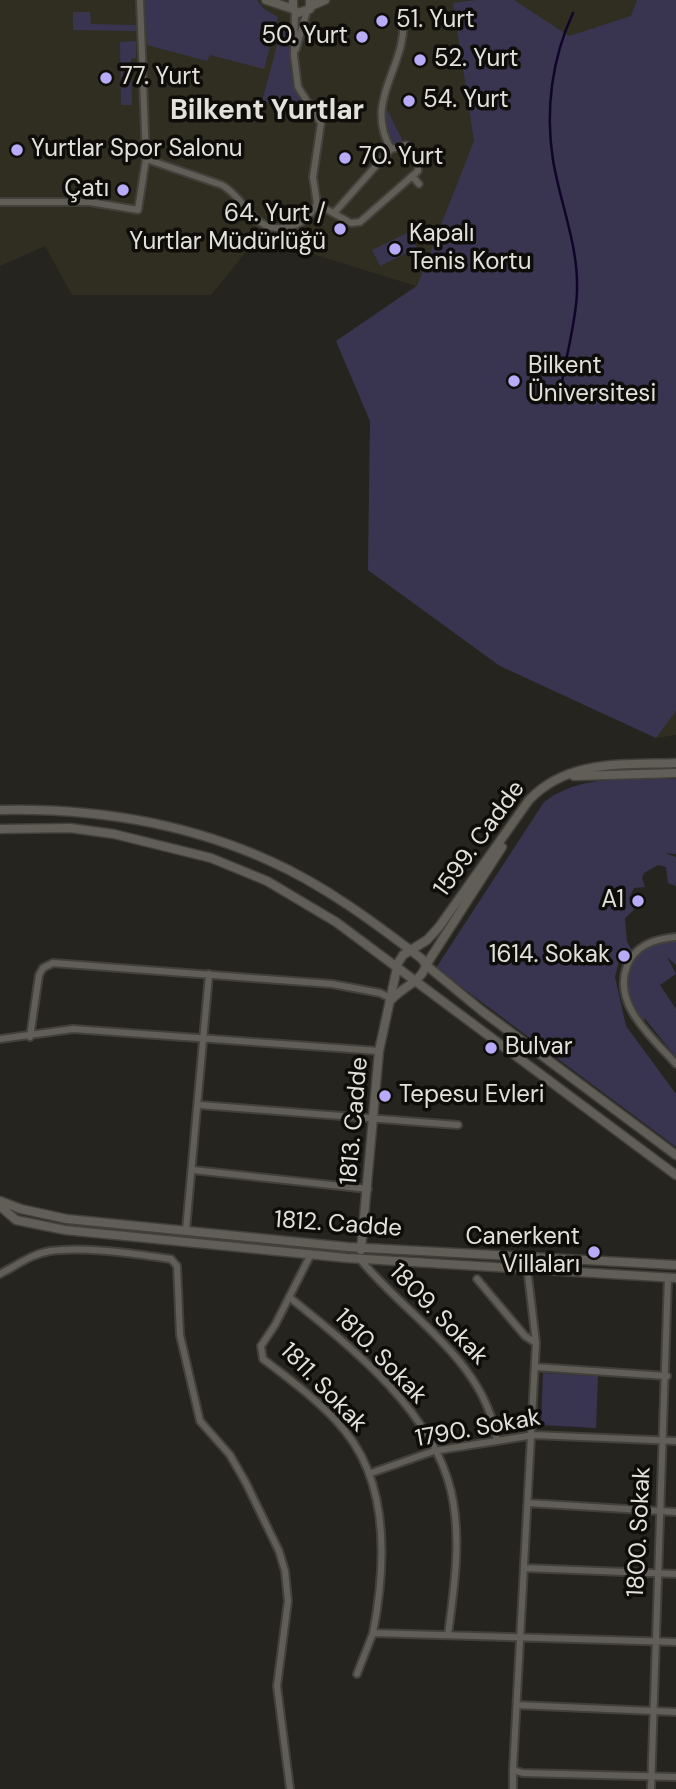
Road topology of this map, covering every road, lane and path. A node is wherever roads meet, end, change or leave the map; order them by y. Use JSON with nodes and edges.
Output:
{"nodes":[{"id":1,"x":140,"y":0,"type":"edge"},
{"id":2,"x":266,"y":0,"type":"edge"},
{"id":3,"x":325,"y":0,"type":"edge"},
{"id":4,"x":309,"y":6,"type":"edge"},
{"id":5,"x":294,"y":7,"type":"edge"},
{"id":6,"x":403,"y":15,"type":"dead end"},
{"id":7,"x":294,"y":55,"type":"junction"},
{"id":8,"x":391,"y":149,"type":"junction"},
{"id":9,"x":146,"y":159,"type":"junction"},
{"id":10,"x":412,"y":176,"type":"junction"},
{"id":11,"x":419,"y":184,"type":"dead end"},
{"id":12,"x":0,"y":202,"type":"edge"},
{"id":13,"x":317,"y":204,"type":"junction"},
{"id":14,"x":334,"y":213,"type":"junction"},
{"id":15,"x":676,"y":763,"type":"edge"},
{"id":16,"x":676,"y":772,"type":"edge"},
{"id":17,"x":0,"y":810,"type":"edge"},
{"id":18,"x":0,"y":829,"type":"edge"},
{"id":19,"x":676,"y":937,"type":"edge"},
{"id":20,"x":409,"y":951,"type":"junction"},
{"id":21,"x":426,"y":965,"type":"junction"},
{"id":22,"x":397,"y":967,"type":"junction"},
{"id":23,"x":209,"y":974,"type":"junction"},
{"id":24,"x":415,"y":980,"type":"junction"},
{"id":25,"x":392,"y":999,"type":"junction"},
{"id":26,"x":30,"y":1037,"type":"junction"},
{"id":27,"x":204,"y":1038,"type":"junction"},
{"id":28,"x":0,"y":1039,"type":"edge"},
{"id":29,"x":379,"y":1051,"type":"junction"},
{"id":30,"x":676,"y":1065,"type":"edge"},
{"id":31,"x":200,"y":1105,"type":"junction"},
{"id":32,"x":373,"y":1118,"type":"junction"},
{"id":33,"x":458,"y":1125,"type":"dead end"},
{"id":34,"x":676,"y":1155,"type":"edge"},
{"id":35,"x":193,"y":1170,"type":"junction"},
{"id":36,"x":676,"y":1175,"type":"edge"},
{"id":37,"x":368,"y":1189,"type":"junction"},
{"id":38,"x":0,"y":1203,"type":"edge"},
{"id":39,"x":187,"y":1230,"type":"junction"},
{"id":40,"x":361,"y":1247,"type":"junction"},
{"id":41,"x":311,"y":1254,"type":"junction"},
{"id":42,"x":359,"y":1258,"type":"junction"},
{"id":43,"x":672,"y":1265,"type":"edge"},
{"id":44,"x":527,"y":1267,"type":"junction"},
{"id":45,"x":0,"y":1274,"type":"edge"},
{"id":46,"x":672,"y":1278,"type":"edge"},
{"id":47,"x":477,"y":1279,"type":"dead end"},
{"id":48,"x":289,"y":1297,"type":"junction"},
{"id":49,"x":536,"y":1343,"type":"junction"},
{"id":50,"x":672,"y":1349,"type":"edge"},
{"id":51,"x":535,"y":1367,"type":"junction"},
{"id":52,"x":667,"y":1376,"type":"junction"},
{"id":53,"x":534,"y":1435,"type":"junction"},
{"id":54,"x":664,"y":1440,"type":"junction"},
{"id":55,"x":496,"y":1441,"type":"junction"},
{"id":56,"x":676,"y":1441,"type":"edge"},
{"id":57,"x":434,"y":1451,"type":"junction"},
{"id":58,"x":371,"y":1473,"type":"junction"},
{"id":59,"x":528,"y":1503,"type":"junction"},
{"id":60,"x":659,"y":1511,"type":"junction"},
{"id":61,"x":676,"y":1512,"type":"edge"},
{"id":62,"x":525,"y":1568,"type":"junction"},
{"id":63,"x":657,"y":1573,"type":"junction"},
{"id":64,"x":676,"y":1574,"type":"edge"},
{"id":65,"x":373,"y":1633,"type":"junction"},
{"id":66,"x":448,"y":1635,"type":"junction"},
{"id":67,"x":520,"y":1638,"type":"junction"},
{"id":68,"x":654,"y":1640,"type":"junction"},
{"id":69,"x":676,"y":1642,"type":"edge"},
{"id":70,"x":357,"y":1674,"type":"dead end"},
{"id":71,"x":516,"y":1705,"type":"junction"},
{"id":72,"x":653,"y":1712,"type":"junction"},
{"id":73,"x":676,"y":1712,"type":"edge"},
{"id":74,"x":513,"y":1770,"type":"junction"},
{"id":75,"x":651,"y":1776,"type":"junction"},
{"id":76,"x":676,"y":1777,"type":"edge"},
{"id":77,"x":290,"y":1789,"type":"edge"},
{"id":78,"x":513,"y":1789,"type":"edge"},
{"id":79,"x":651,"y":1789,"type":"edge"}],
"edges":[{"from":1,"to":9,"type":"street"},
{"from":2,"to":5,"type":"street"},
{"from":3,"to":4,"type":"street"},
{"from":4,"to":5,"type":"street"},
{"from":4,"to":7,"type":"street"},
{"from":5,"to":7,"type":"street"},
{"from":6,"to":8,"type":"street"},
{"from":7,"to":13,"type":"street"},
{"from":8,"to":10,"type":"street"},
{"from":8,"to":14,"type":"street"},
{"from":9,"to":12,"type":"street"},
{"from":9,"to":13,"type":"street"},
{"from":10,"to":11,"type":"street"},
{"from":10,"to":14,"type":"street"},
{"from":13,"to":14,"type":"street"},
{"from":15,"to":20,"type":"street","name":"1599. Cadde"},
{"from":16,"to":21,"type":"street","name":"1599. Cadde"},
{"from":17,"to":20,"type":"street"},
{"from":18,"to":22,"type":"street"},
{"from":19,"to":30,"type":"street"},
{"from":20,"to":21,"type":"street"},
{"from":20,"to":22,"type":"street","name":"1599. Cadde"},
{"from":21,"to":24,"type":"street","name":"1599. Cadde"},
{"from":21,"to":34,"type":"street"},
{"from":22,"to":24,"type":"street"},
{"from":22,"to":25,"type":"street","name":"1813. Cadde"},
{"from":23,"to":25,"type":"street"},
{"from":23,"to":26,"type":"street"},
{"from":23,"to":27,"type":"street"},
{"from":24,"to":25,"type":"street"},
{"from":24,"to":36,"type":"street"},
{"from":25,"to":29,"type":"street","name":"1813. Cadde"},
{"from":26,"to":27,"type":"street"},
{"from":26,"to":28,"type":"street"},
{"from":27,"to":29,"type":"street"},
{"from":27,"to":31,"type":"street"},
{"from":29,"to":32,"type":"street","name":"1813. Cadde"},
{"from":31,"to":32,"type":"street"},
{"from":31,"to":35,"type":"street"},
{"from":32,"to":33,"type":"street"},
{"from":32,"to":37,"type":"street","name":"1813. Cadde"},
{"from":35,"to":37,"type":"street"},
{"from":35,"to":39,"type":"street"},
{"from":37,"to":40,"type":"street","name":"1813. Cadde"},
{"from":38,"to":39,"type":"street","name":"1812. Cadde"},
{"from":38,"to":41,"type":"street","name":"1812. Cadde"},
{"from":39,"to":40,"type":"street","name":"1812. Cadde"},
{"from":40,"to":42,"type":"street","name":"1813. Cadde"},
{"from":40,"to":43,"type":"street","name":"1812. Cadde"},
{"from":41,"to":42,"type":"street","name":"1812. Cadde"},
{"from":41,"to":48,"type":"street","name":"1811. Sokak"},
{"from":42,"to":44,"type":"street","name":"1812. Cadde"},
{"from":42,"to":55,"type":"street","name":"1809. Sokak"},
{"from":43,"to":46,"type":"street"},
{"from":44,"to":46,"type":"street","name":"1812. Cadde"},
{"from":44,"to":49,"type":"street"},
{"from":45,"to":77,"type":"street"},
{"from":46,"to":50,"type":"street","name":"1800. Sokak"},
{"from":47,"to":49,"type":"street"},
{"from":48,"to":57,"type":"street","name":"1810. Sokak"},
{"from":48,"to":58,"type":"street","name":"1811. Sokak"},
{"from":49,"to":51,"type":"street"},
{"from":50,"to":52,"type":"street","name":"1800. Sokak"},
{"from":51,"to":52,"type":"street"},
{"from":51,"to":53,"type":"street"},
{"from":52,"to":54,"type":"street","name":"1800. Sokak"},
{"from":53,"to":54,"type":"street","name":"1790. Sokak"},
{"from":53,"to":55,"type":"street","name":"1790. Sokak"},
{"from":53,"to":59,"type":"street"},
{"from":54,"to":56,"type":"street","name":"1790. Sokak"},
{"from":54,"to":60,"type":"street","name":"1800. Sokak"},
{"from":55,"to":57,"type":"street","name":"1790. Sokak"},
{"from":57,"to":58,"type":"street","name":"1790. Sokak"},
{"from":57,"to":66,"type":"street","name":"1810. Sokak"},
{"from":58,"to":65,"type":"street"},
{"from":59,"to":60,"type":"street"},
{"from":59,"to":62,"type":"street"},
{"from":60,"to":61,"type":"street"},
{"from":60,"to":63,"type":"street","name":"1800. Sokak"},
{"from":62,"to":63,"type":"street"},
{"from":62,"to":67,"type":"street"},
{"from":63,"to":64,"type":"street"},
{"from":63,"to":68,"type":"street","name":"1800. Sokak"},
{"from":65,"to":66,"type":"street"},
{"from":65,"to":70,"type":"street"},
{"from":66,"to":67,"type":"street"},
{"from":67,"to":68,"type":"street"},
{"from":67,"to":71,"type":"street"},
{"from":68,"to":69,"type":"street"},
{"from":68,"to":72,"type":"street","name":"1800. Sokak"},
{"from":71,"to":72,"type":"street"},
{"from":71,"to":74,"type":"street"},
{"from":72,"to":73,"type":"street"},
{"from":72,"to":75,"type":"street","name":"1800. Sokak"},
{"from":74,"to":75,"type":"street"},
{"from":74,"to":78,"type":"street"},
{"from":75,"to":76,"type":"street"},
{"from":75,"to":79,"type":"street","name":"1800. Sokak"}]}
